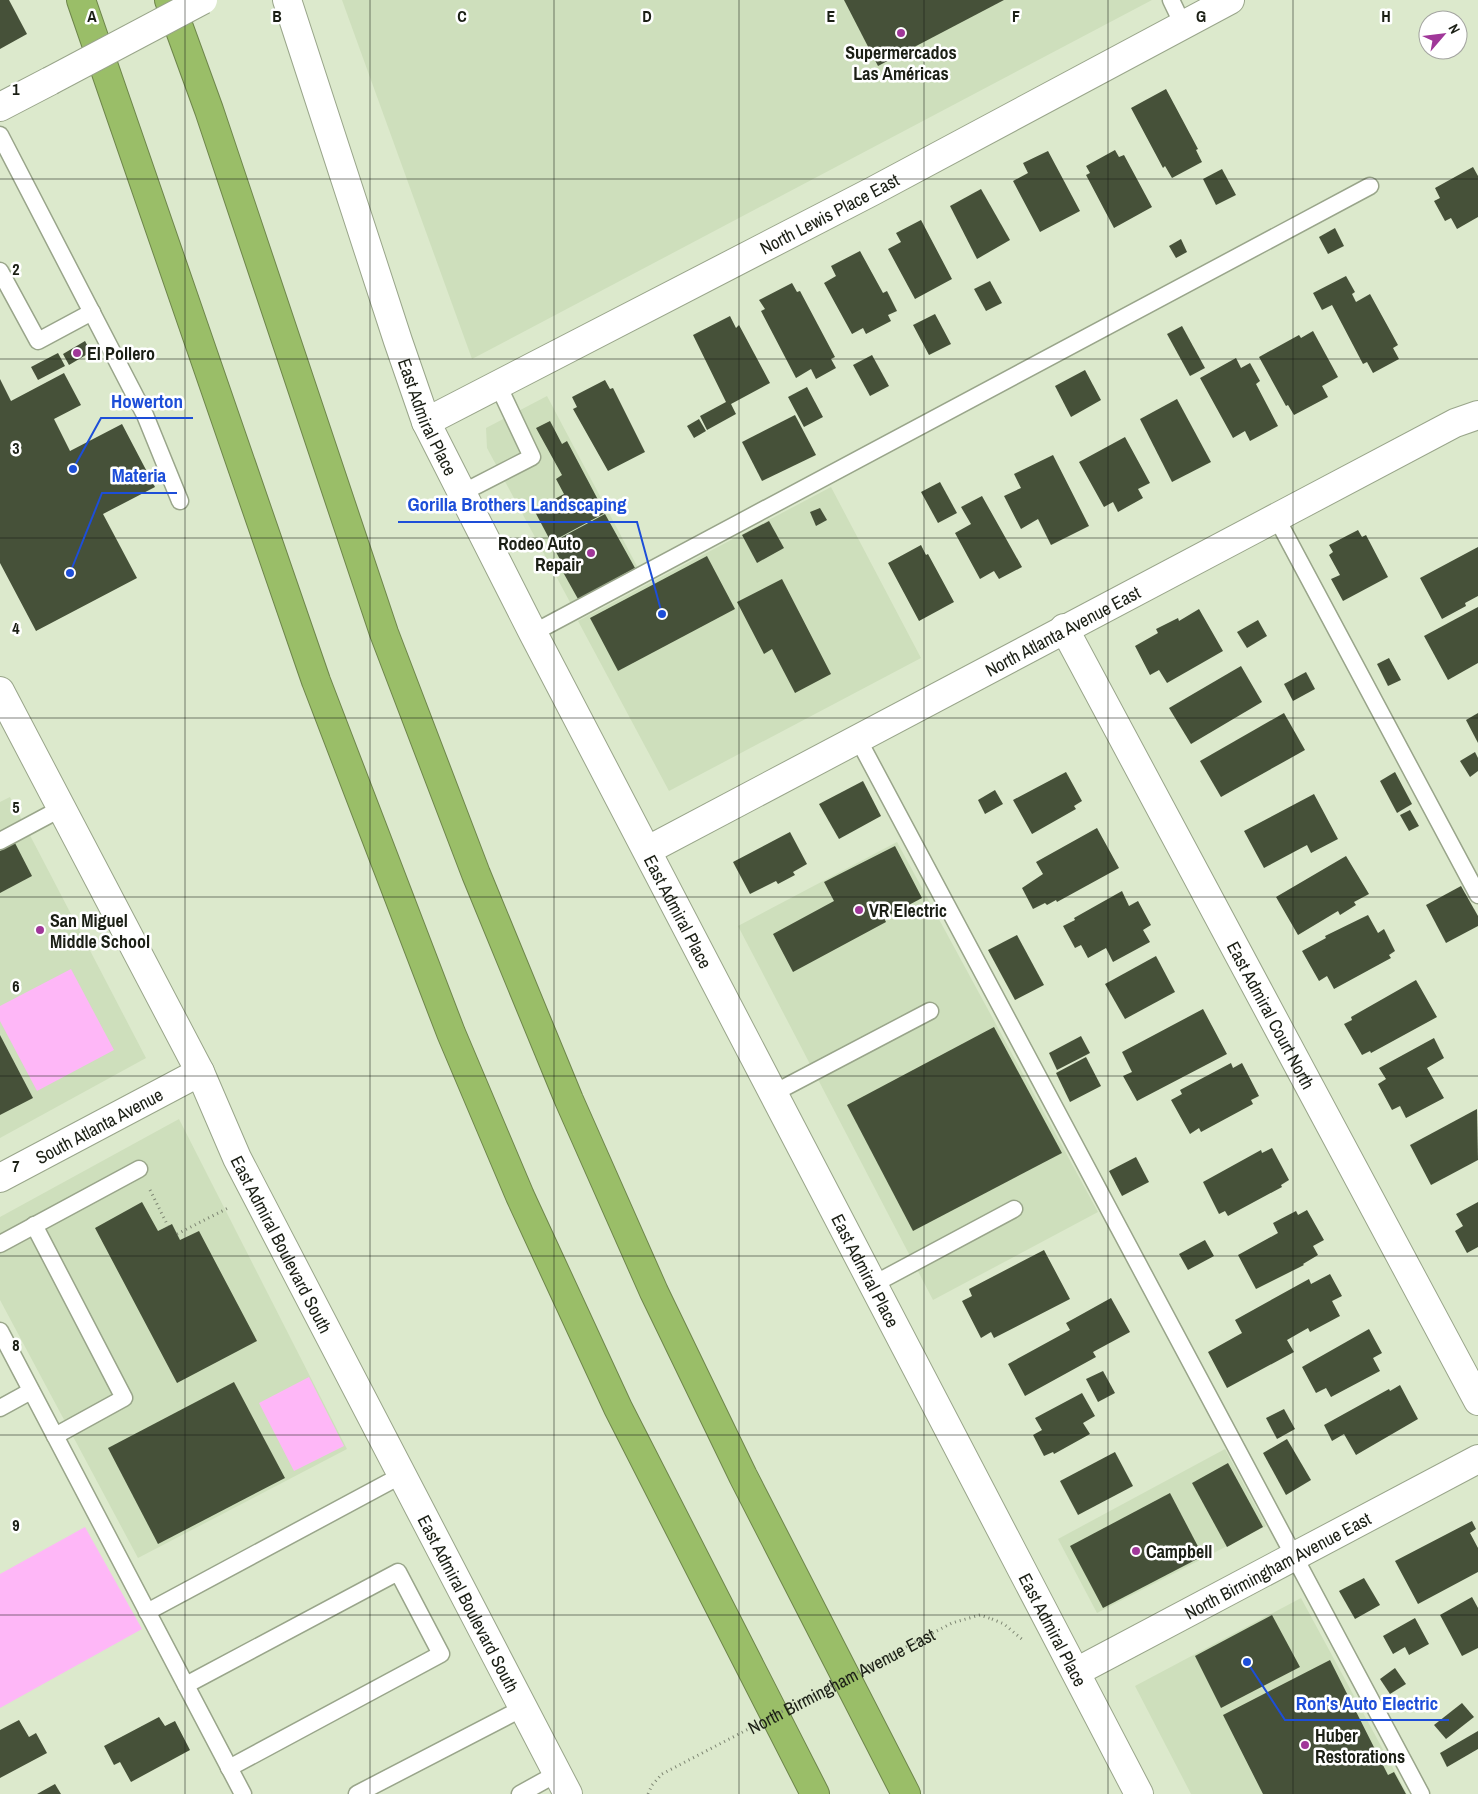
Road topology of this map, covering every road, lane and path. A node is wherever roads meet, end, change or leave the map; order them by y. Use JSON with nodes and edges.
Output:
{"nodes":[{"id":1,"x":81,"y":0,"type":"edge"},
{"id":2,"x":169,"y":0,"type":"edge"},
{"id":3,"x":203,"y":0,"type":"edge"},
{"id":4,"x":287,"y":0,"type":"edge"},
{"id":5,"x":1171,"y":0,"type":"edge"},
{"id":6,"x":1230,"y":0,"type":"edge"},
{"id":7,"x":1183,"y":25,"type":"junction"},
{"id":8,"x":0,"y":107,"type":"edge"},
{"id":9,"x":0,"y":135,"type":"edge"},
{"id":10,"x":1370,"y":186,"type":"dead end"},
{"id":11,"x":0,"y":271,"type":"edge"},
{"id":12,"x":92,"y":312,"type":"junction"},
{"id":13,"x":498,"y":385,"type":"junction"},
{"id":14,"x":1478,"y":415,"type":"edge"},
{"id":15,"x":426,"y":422,"type":"junction"},
{"id":16,"x":462,"y":493,"type":"junction"},
{"id":17,"x":180,"y":501,"type":"dead end"},
{"id":18,"x":1276,"y":517,"type":"junction"},
{"id":19,"x":1064,"y":628,"type":"junction"},
{"id":20,"x":533,"y":633,"type":"junction"},
{"id":21,"x":0,"y":691,"type":"edge"},
{"id":22,"x":858,"y":739,"type":"junction"},
{"id":23,"x":60,"y":809,"type":"junction"},
{"id":24,"x":0,"y":840,"type":"edge"},
{"id":25,"x":648,"y":850,"type":"junction"},
{"id":26,"x":1478,"y":895,"type":"edge"},
{"id":27,"x":930,"y":1011,"type":"dead end"},
{"id":28,"x":200,"y":1072,"type":"junction"},
{"id":29,"x":774,"y":1093,"type":"junction"},
{"id":30,"x":139,"y":1169,"type":"dead end"},
{"id":31,"x":0,"y":1178,"type":"edge"},
{"id":32,"x":230,"y":1207,"type":"dead end"},
{"id":33,"x":1014,"y":1209,"type":"dead end"},
{"id":34,"x":34,"y":1226,"type":"junction"},
{"id":35,"x":177,"y":1234,"type":"dead end"},
{"id":36,"x":0,"y":1244,"type":"edge"},
{"id":37,"x":874,"y":1284,"type":"junction"},
{"id":38,"x":0,"y":1331,"type":"edge"},
{"id":39,"x":32,"y":1391,"type":"junction"},
{"id":40,"x":1478,"y":1401,"type":"edge"},
{"id":41,"x":0,"y":1408,"type":"edge"},
{"id":42,"x":55,"y":1436,"type":"junction"},
{"id":43,"x":1478,"y":1459,"type":"edge"},
{"id":44,"x":402,"y":1475,"type":"junction"},
{"id":45,"x":1294,"y":1556,"type":"junction"},
{"id":46,"x":147,"y":1612,"type":"junction"},
{"id":47,"x":1030,"y":1647,"type":"dead end"},
{"id":48,"x":1076,"y":1672,"type":"junction"},
{"id":49,"x":186,"y":1685,"type":"junction"},
{"id":50,"x":859,"y":1704,"type":"junction"},
{"id":51,"x":523,"y":1708,"type":"junction"},
{"id":52,"x":229,"y":1768,"type":"junction"},
{"id":53,"x":563,"y":1784,"type":"edge"},
{"id":54,"x":243,"y":1794,"type":"edge"},
{"id":55,"x":358,"y":1794,"type":"edge"},
{"id":56,"x":520,"y":1794,"type":"edge"},
{"id":57,"x":648,"y":1794,"type":"edge"},
{"id":58,"x":815,"y":1794,"type":"edge"},
{"id":59,"x":906,"y":1794,"type":"edge"},
{"id":60,"x":923,"y":1794,"type":"edge"},
{"id":61,"x":1139,"y":1794,"type":"edge"},
{"id":62,"x":1421,"y":1794,"type":"edge"}],
"edges":[{"from":1,"to":58,"type":"highway"},
{"from":2,"to":50,"type":"highway"},
{"from":3,"to":8,"type":"main road","bridge":true},
{"from":4,"to":15,"type":"main road","name":"East Admiral Place"},
{"from":5,"to":7,"type":"lane"},
{"from":6,"to":7,"type":"main road","name":"North Lewis Place East"},
{"from":7,"to":13,"type":"main road","name":"North Lewis Place East"},
{"from":9,"to":12,"type":"lane"},
{"from":10,"to":20,"type":"lane"},
{"from":11,"to":12,"type":"lane"},
{"from":12,"to":17,"type":"lane"},
{"from":13,"to":15,"type":"main road","name":"North Lewis Place East"},
{"from":13,"to":16,"type":"lane"},
{"from":14,"to":18,"type":"main road","name":"North Atlanta Avenue East"},
{"from":15,"to":16,"type":"main road","name":"East Admiral Place"},
{"from":16,"to":20,"type":"main road","name":"East Admiral Place"},
{"from":18,"to":19,"type":"main road","name":"North Atlanta Avenue East"},
{"from":18,"to":26,"type":"lane"},
{"from":19,"to":22,"type":"main road","name":"North Atlanta Avenue East"},
{"from":19,"to":40,"type":"main road","name":"East Admiral Court North"},
{"from":20,"to":25,"type":"main road","name":"East Admiral Place"},
{"from":21,"to":23,"type":"main road","name":"East Admiral Boulevard South"},
{"from":22,"to":25,"type":"main road","name":"North Atlanta Avenue East"},
{"from":22,"to":45,"type":"lane"},
{"from":23,"to":24,"type":"lane"},
{"from":23,"to":28,"type":"main road","name":"East Admiral Boulevard South"},
{"from":25,"to":29,"type":"main road","name":"East Admiral Place"},
{"from":27,"to":29,"type":"lane"},
{"from":28,"to":31,"type":"main road","name":"South Atlanta Avenue"},
{"from":28,"to":44,"type":"main road","name":"East Admiral Boulevard South"},
{"from":29,"to":37,"type":"main road","name":"East Admiral Place"},
{"from":30,"to":34,"type":"lane"},
{"from":32,"to":35,"type":"path"},
{"from":33,"to":37,"type":"lane"},
{"from":34,"to":36,"type":"lane"},
{"from":34,"to":42,"type":"lane"},
{"from":37,"to":48,"type":"main road","name":"East Admiral Place"},
{"from":38,"to":39,"type":"lane"},
{"from":39,"to":41,"type":"lane"},
{"from":39,"to":42,"type":"lane"},
{"from":42,"to":46,"type":"lane"},
{"from":43,"to":45,"type":"main road","name":"North Birmingham Avenue East"},
{"from":44,"to":46,"type":"lane"},
{"from":44,"to":51,"type":"main road","name":"East Admiral Boulevard South"},
{"from":45,"to":48,"type":"main road","name":"North Birmingham Avenue East"},
{"from":45,"to":62,"type":"lane"},
{"from":46,"to":49,"type":"lane"},
{"from":47,"to":57,"type":"path","name":"North Birmingham Avenue East","bridge":true},
{"from":48,"to":61,"type":"main road","name":"East Admiral Place"},
{"from":49,"to":52,"type":"lane"},
{"from":49,"to":52,"type":"lane"},
{"from":50,"to":59,"type":"highway"},
{"from":50,"to":60,"type":"highway"},
{"from":51,"to":53,"type":"main road","name":"East Admiral Boulevard South"},
{"from":51,"to":55,"type":"lane"},
{"from":52,"to":54,"type":"lane"},
{"from":53,"to":56,"type":"lane"}]}
